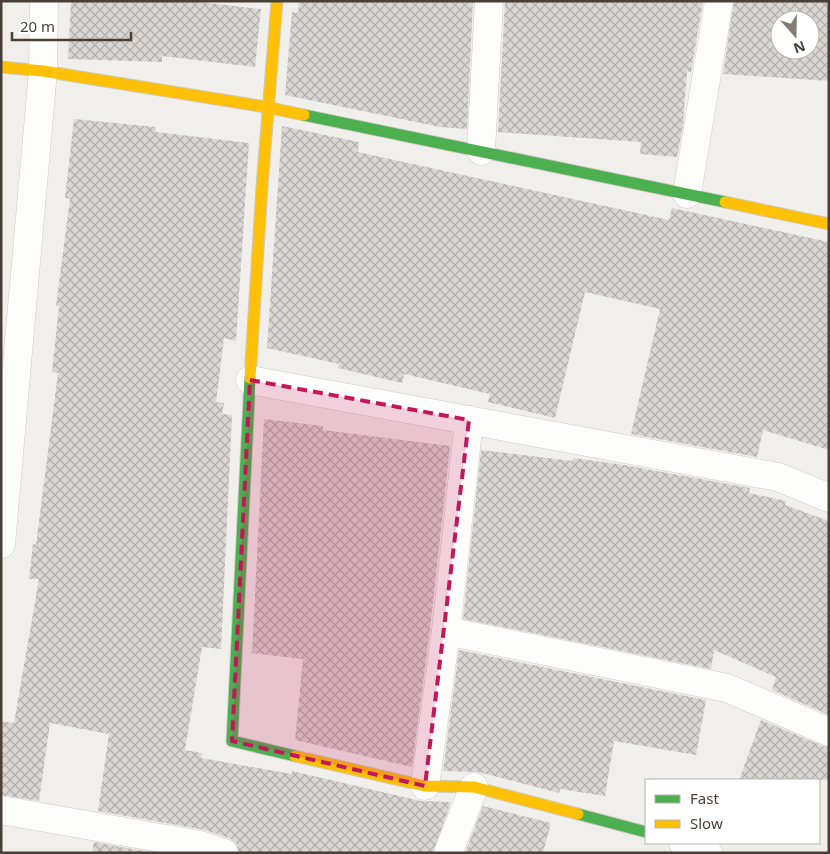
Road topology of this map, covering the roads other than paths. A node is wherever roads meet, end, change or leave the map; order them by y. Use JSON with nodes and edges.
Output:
{"nodes":[{"id":1,"x":44,"y":1,"type":"edge"},
{"id":2,"x":277,"y":1,"type":"edge"},
{"id":3,"x":489,"y":1,"type":"edge"},
{"id":4,"x":720,"y":1,"type":"edge"},
{"id":5,"x":1,"y":67,"type":"edge"},
{"id":6,"x":43,"y":71,"type":"junction"},
{"id":7,"x":266,"y":107,"type":"junction"},
{"id":8,"x":481,"y":151,"type":"junction"},
{"id":9,"x":687,"y":194,"type":"junction"},
{"id":10,"x":829,"y":224,"type":"edge"},
{"id":11,"x":250,"y":380,"type":"junction"},
{"id":12,"x":8,"y":397,"type":"edge"},
{"id":13,"x":469,"y":420,"type":"junction"},
{"id":14,"x":829,"y":498,"type":"edge"},
{"id":15,"x":1,"y":544,"type":"edge"},
{"id":16,"x":446,"y":631,"type":"junction"},
{"id":17,"x":829,"y":732,"type":"edge"},
{"id":18,"x":426,"y":786,"type":"junction"},
{"id":19,"x":474,"y":786,"type":"junction"},
{"id":20,"x":1,"y":810,"type":"edge"},
{"id":21,"x":645,"y":832,"type":"edge"},
{"id":22,"x":686,"y":844,"type":"edge"},
{"id":23,"x":224,"y":853,"type":"edge"},
{"id":24,"x":448,"y":853,"type":"edge"},
{"id":25,"x":708,"y":853,"type":"edge"}],
"edges":[{"from":1,"to":6,"type":"street"},
{"from":2,"to":7,"type":"street"},
{"from":3,"to":8,"type":"street"},
{"from":4,"to":9,"type":"street"},
{"from":5,"to":6,"type":"street"},
{"from":6,"to":7,"type":"street"},
{"from":6,"to":12,"type":"street"},
{"from":7,"to":8,"type":"street"},
{"from":7,"to":11,"type":"street"},
{"from":8,"to":9,"type":"street"},
{"from":9,"to":10,"type":"street"},
{"from":11,"to":13,"type":"street"},
{"from":11,"to":18,"type":"street"},
{"from":12,"to":15,"type":"street"},
{"from":13,"to":14,"type":"street"},
{"from":13,"to":16,"type":"street"},
{"from":16,"to":17,"type":"street"},
{"from":16,"to":18,"type":"street"},
{"from":18,"to":19,"type":"street"},
{"from":19,"to":21,"type":"street"},
{"from":19,"to":24,"type":"street"},
{"from":20,"to":23,"type":"street"},
{"from":22,"to":25,"type":"street"}]}
